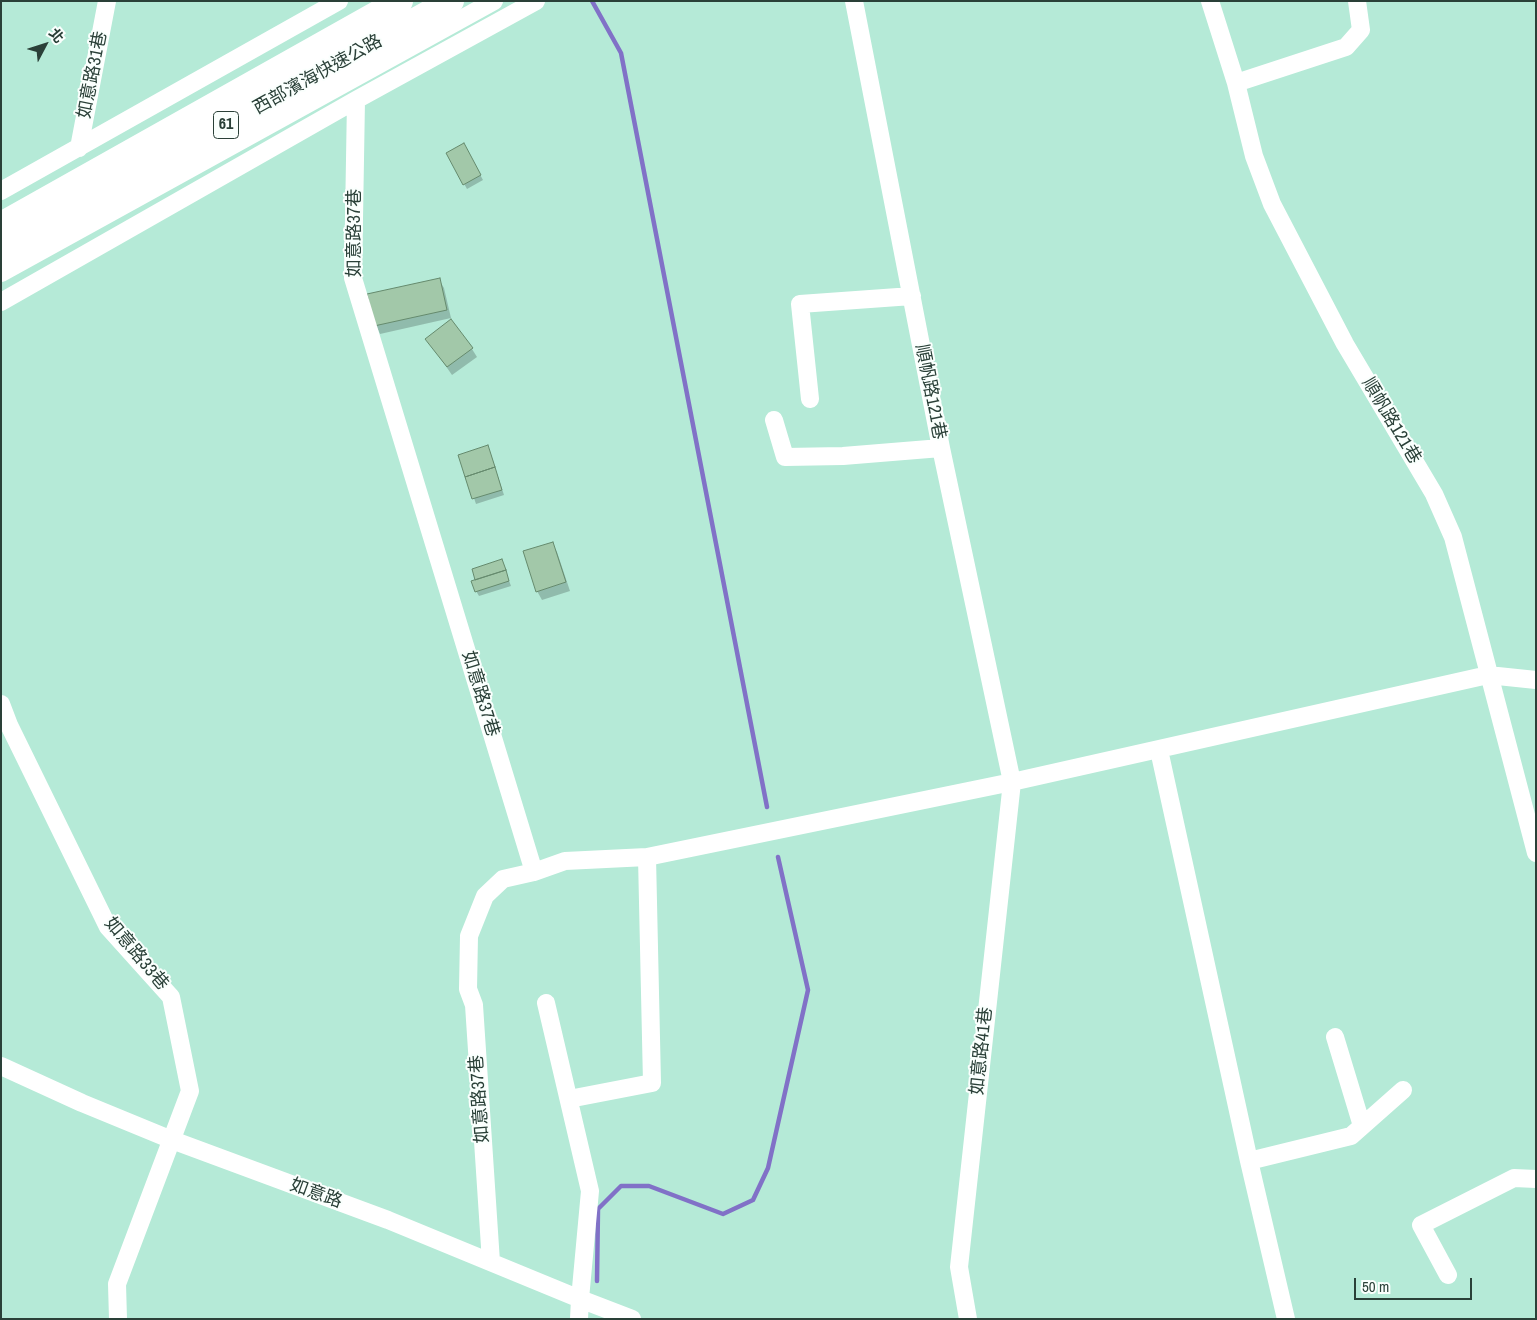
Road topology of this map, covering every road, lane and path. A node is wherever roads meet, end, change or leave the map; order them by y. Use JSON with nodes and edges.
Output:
{"nodes":[{"id":1,"x":107,"y":1,"type":"edge"},
{"id":2,"x":339,"y":1,"type":"edge"},
{"id":3,"x":400,"y":1,"type":"edge"},
{"id":4,"x":451,"y":1,"type":"edge"},
{"id":5,"x":494,"y":1,"type":"edge"},
{"id":6,"x":536,"y":1,"type":"edge"},
{"id":7,"x":854,"y":1,"type":"edge"},
{"id":8,"x":1210,"y":1,"type":"edge"},
{"id":9,"x":1357,"y":1,"type":"edge"},
{"id":10,"x":1236,"y":83,"type":"junction"},
{"id":11,"x":356,"y":100,"type":"junction"},
{"id":12,"x":79,"y":148,"type":"junction"},
{"id":13,"x":1,"y":191,"type":"edge"},
{"id":14,"x":1,"y":225,"type":"edge"},
{"id":15,"x":1,"y":250,"type":"edge"},
{"id":16,"x":1,"y":274,"type":"edge"},
{"id":17,"x":912,"y":296,"type":"junction"},
{"id":18,"x":1,"y":302,"type":"edge"},
{"id":19,"x":810,"y":399,"type":"dead end"},
{"id":20,"x":774,"y":420,"type":"dead end"},
{"id":21,"x":941,"y":448,"type":"junction"},
{"id":22,"x":1488,"y":675,"type":"junction"},
{"id":23,"x":1536,"y":680,"type":"edge"},
{"id":24,"x":1,"y":704,"type":"edge"},
{"id":25,"x":5,"y":726,"type":"edge"},
{"id":26,"x":1158,"y":750,"type":"junction"},
{"id":27,"x":1012,"y":782,"type":"junction"},
{"id":28,"x":1536,"y":853,"type":"edge"},
{"id":29,"x":647,"y":857,"type":"junction"},
{"id":30,"x":534,"y":872,"type":"junction"},
{"id":31,"x":546,"y":1003,"type":"dead end"},
{"id":32,"x":1335,"y":1037,"type":"dead end"},
{"id":33,"x":1,"y":1066,"type":"edge"},
{"id":34,"x":1403,"y":1090,"type":"dead end"},
{"id":35,"x":569,"y":1099,"type":"junction"},
{"id":36,"x":1362,"y":1126,"type":"junction"},
{"id":37,"x":172,"y":1140,"type":"junction"},
{"id":38,"x":1249,"y":1161,"type":"junction"},
{"id":39,"x":1536,"y":1179,"type":"edge"},
{"id":40,"x":491,"y":1262,"type":"junction"},
{"id":41,"x":1448,"y":1275,"type":"dead end"},
{"id":42,"x":580,"y":1299,"type":"junction"},
{"id":43,"x":118,"y":1319,"type":"edge"},
{"id":44,"x":579,"y":1319,"type":"edge"},
{"id":45,"x":632,"y":1319,"type":"edge"},
{"id":46,"x":968,"y":1319,"type":"edge"},
{"id":47,"x":1286,"y":1319,"type":"edge"}],
"edges":[{"from":1,"to":12,"type":"street","name":"如意路31巷"},
{"from":2,"to":12,"type":"street"},
{"from":3,"to":14,"type":"highway","name":"西部濱海快速公路","number":"61"},
{"from":4,"to":15,"type":"highway","name":"西部濱海快速公路","number":"61"},
{"from":5,"to":16,"type":"street"},
{"from":6,"to":11,"type":"street"},
{"from":7,"to":17,"type":"street","name":"順帆路121巷"},
{"from":8,"to":10,"type":"street","name":"順帆路121巷"},
{"from":9,"to":10,"type":"street"},
{"from":10,"to":22,"type":"street","name":"順帆路121巷"},
{"from":11,"to":18,"type":"street"},
{"from":11,"to":30,"type":"street","name":"如意路37巷"},
{"from":12,"to":13,"type":"street"},
{"from":17,"to":19,"type":"street"},
{"from":17,"to":21,"type":"street","name":"順帆路121巷"},
{"from":20,"to":21,"type":"street"},
{"from":21,"to":27,"type":"street","name":"順帆路121巷"},
{"from":22,"to":23,"type":"street"},
{"from":22,"to":26,"type":"street"},
{"from":22,"to":28,"type":"street","name":"順帆路121巷"},
{"from":24,"to":25,"type":"street","name":"如意路33巷"},
{"from":25,"to":37,"type":"street","name":"如意路33巷"},
{"from":26,"to":27,"type":"street"},
{"from":26,"to":38,"type":"street"},
{"from":27,"to":29,"type":"street"},
{"from":27,"to":46,"type":"street","name":"如意路41巷"},
{"from":29,"to":30,"type":"street"},
{"from":29,"to":35,"type":"street"},
{"from":30,"to":40,"type":"street","name":"如意路37巷"},
{"from":31,"to":35,"type":"street"},
{"from":32,"to":36,"type":"street"},
{"from":33,"to":37,"type":"street","name":"如意路"},
{"from":34,"to":36,"type":"street"},
{"from":35,"to":42,"type":"street"},
{"from":36,"to":38,"type":"street"},
{"from":37,"to":40,"type":"street","name":"如意路"},
{"from":37,"to":43,"type":"street","name":"如意路33巷"},
{"from":38,"to":47,"type":"street"},
{"from":39,"to":41,"type":"street"},
{"from":40,"to":42,"type":"street","name":"如意路"},
{"from":42,"to":44,"type":"street"},
{"from":42,"to":45,"type":"street","name":"如意路"}]}
